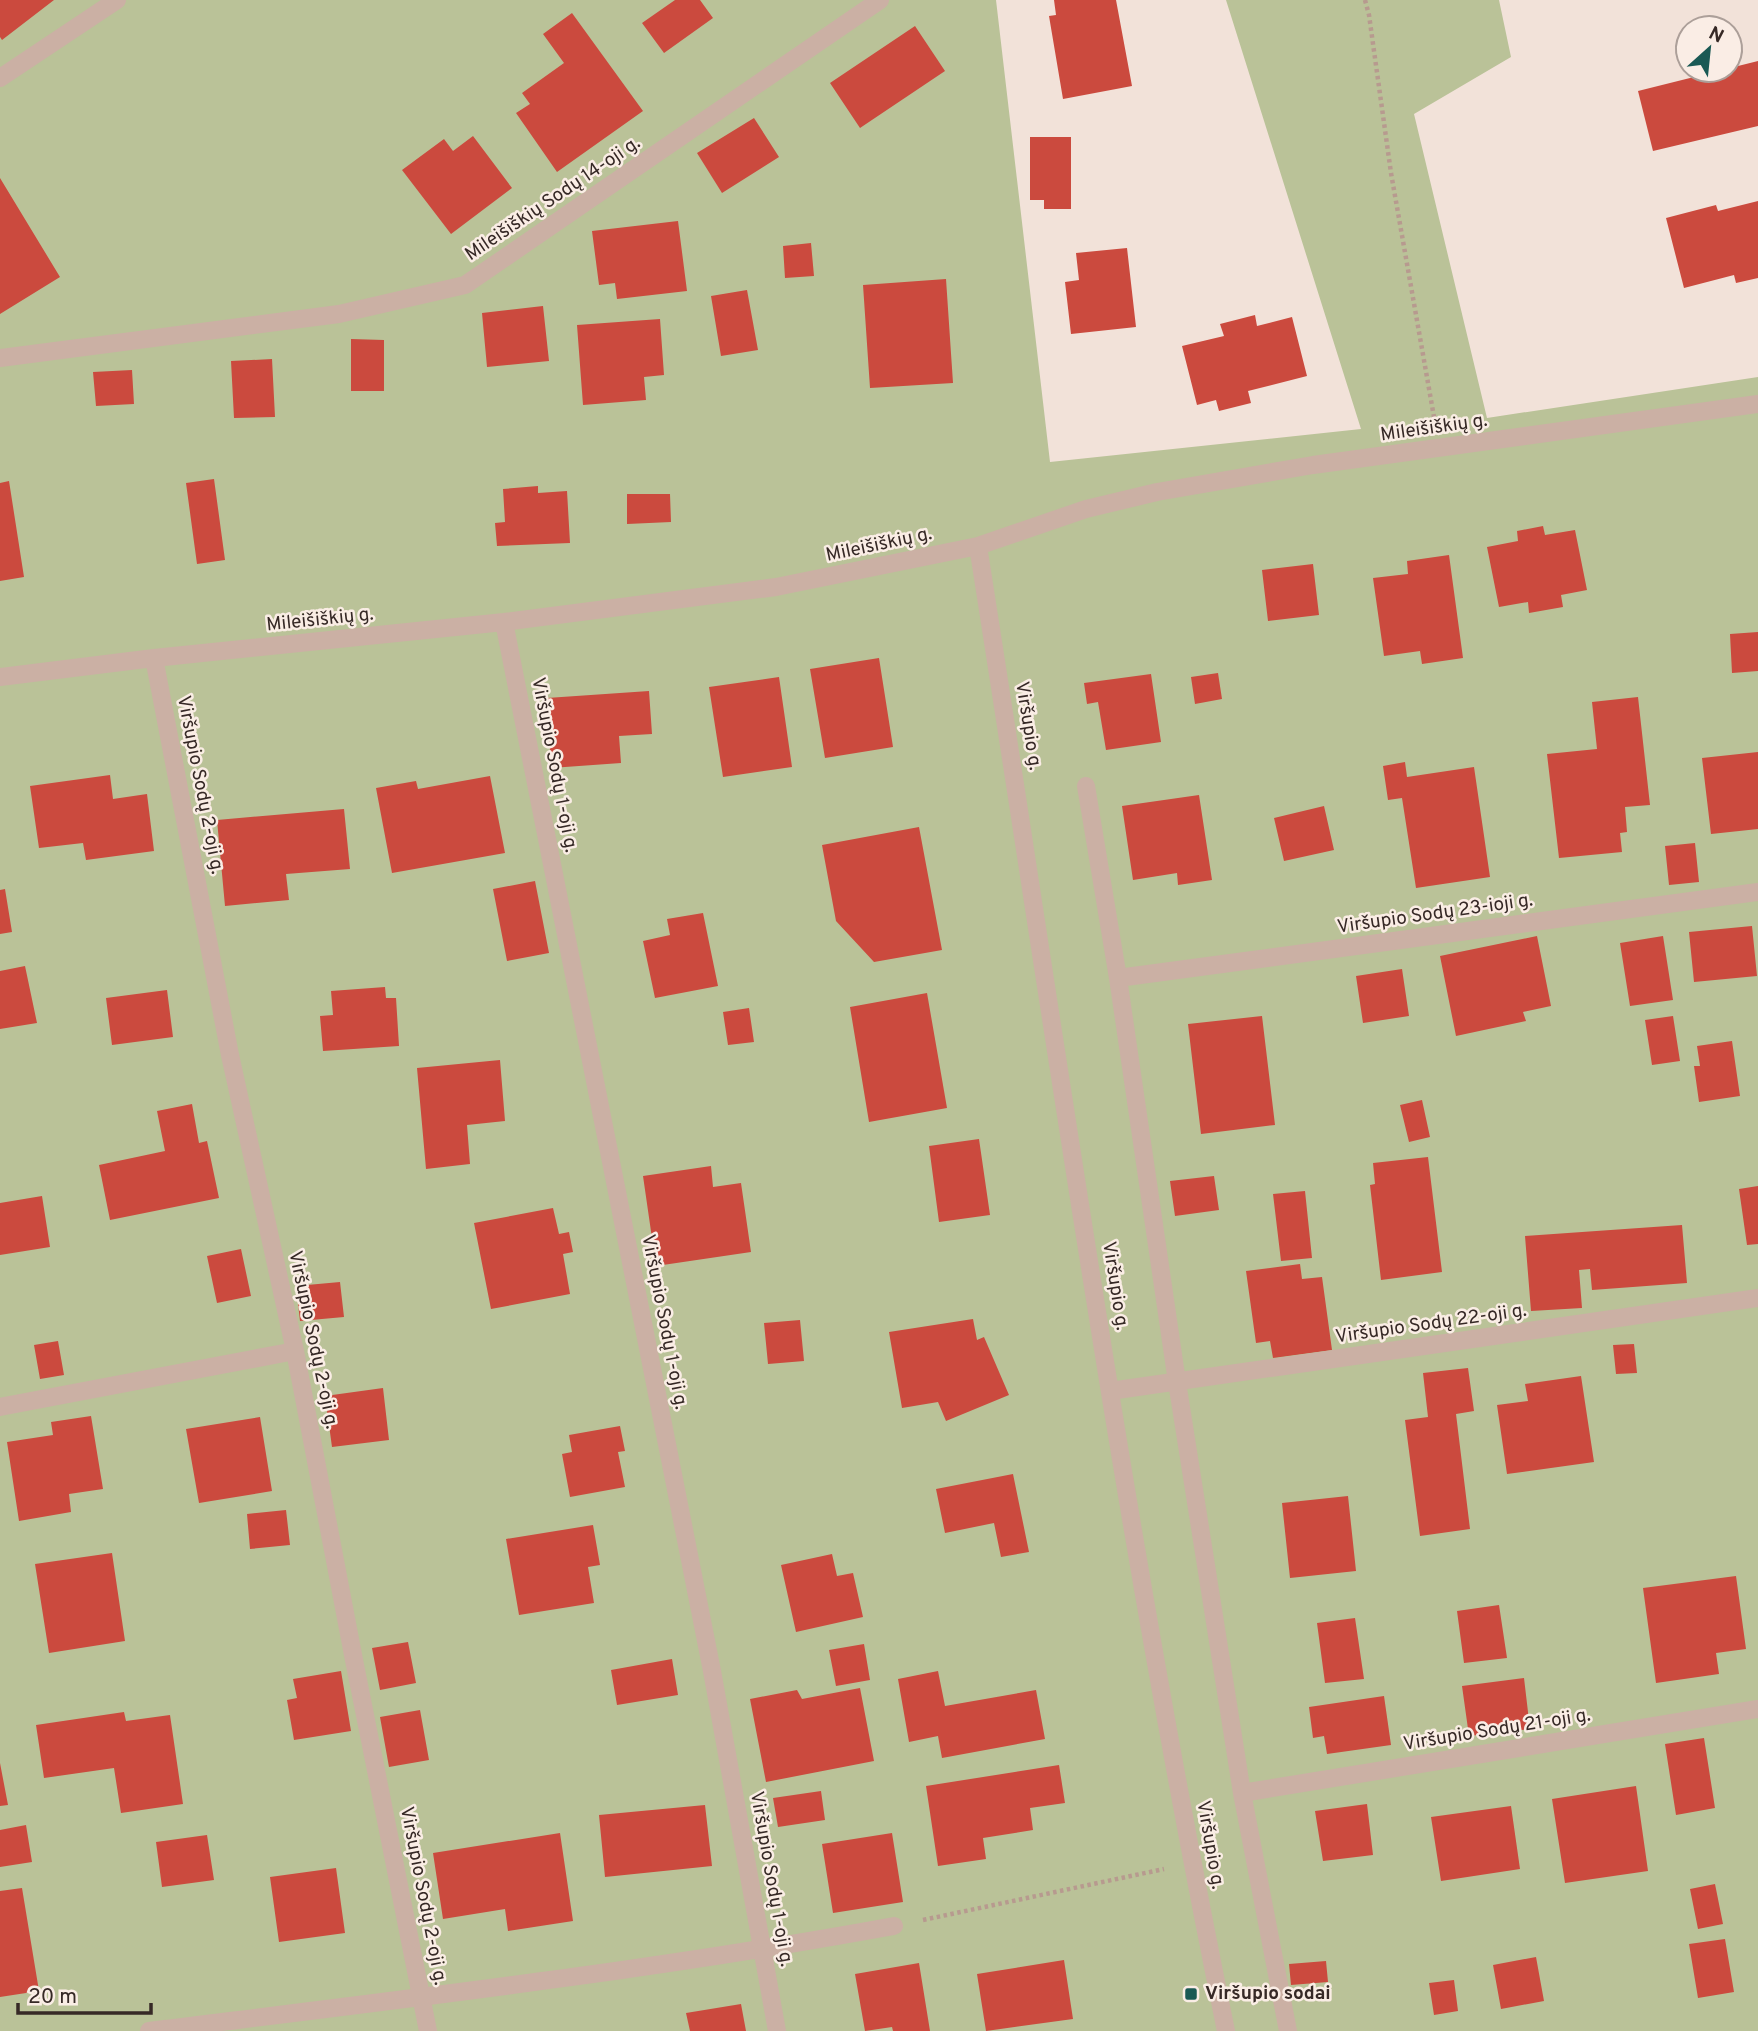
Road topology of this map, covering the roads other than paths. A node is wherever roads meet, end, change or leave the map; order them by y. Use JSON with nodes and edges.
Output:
{"nodes":[{"id":1,"x":117,"y":0,"type":"edge"},
{"id":2,"x":880,"y":0,"type":"edge"},
{"id":3,"x":0,"y":78,"type":"edge"},
{"id":4,"x":0,"y":358,"type":"edge"},
{"id":5,"x":1758,"y":404,"type":"edge"},
{"id":6,"x":978,"y":546,"type":"junction"},
{"id":7,"x":504,"y":622,"type":"junction"},
{"id":8,"x":154,"y":658,"type":"junction"},
{"id":9,"x":0,"y":677,"type":"edge"},
{"id":10,"x":1086,"y":786,"type":"dead end"},
{"id":11,"x":1758,"y":892,"type":"edge"},
{"id":12,"x":1118,"y":978,"type":"junction"},
{"id":13,"x":1758,"y":1298,"type":"edge"},
{"id":14,"x":295,"y":1351,"type":"junction"},
{"id":15,"x":1177,"y":1382,"type":"junction"},
{"id":16,"x":1110,"y":1391,"type":"junction"},
{"id":17,"x":0,"y":1407,"type":"edge"},
{"id":18,"x":1758,"y":1709,"type":"edge"},
{"id":19,"x":1242,"y":1793,"type":"junction"},
{"id":20,"x":894,"y":1926,"type":"road end"},
{"id":21,"x":762,"y":1950,"type":"junction"},
{"id":22,"x":422,"y":1997,"type":"junction"},
{"id":23,"x":149,"y":2031,"type":"edge"},
{"id":24,"x":428,"y":2031,"type":"edge"},
{"id":25,"x":777,"y":2031,"type":"edge"},
{"id":26,"x":1226,"y":2031,"type":"edge"},
{"id":27,"x":1288,"y":2031,"type":"edge"}],
"edges":[{"from":1,"to":3,"type":"street"},
{"from":2,"to":4,"type":"street","name":"Mileišiškių Sodų 14-oji g."},
{"from":5,"to":6,"type":"street","name":"Mileišiškių g."},
{"from":6,"to":7,"type":"street","name":"Mileišiškių g."},
{"from":6,"to":16,"type":"street","name":"Viršupio g."},
{"from":7,"to":8,"type":"street","name":"Mileišiškių g."},
{"from":7,"to":21,"type":"street","name":"Viršupio Sodų 1-oji g."},
{"from":8,"to":9,"type":"street","name":"Mileišiškių g."},
{"from":8,"to":14,"type":"street","name":"Viršupio Sodų 2-oji g."},
{"from":10,"to":12,"type":"street"},
{"from":11,"to":12,"type":"street","name":"Viršupio Sodų 23-ioji g."},
{"from":12,"to":15,"type":"street"},
{"from":13,"to":15,"type":"street","name":"Viršupio Sodų 22-oji g."},
{"from":14,"to":17,"type":"street"},
{"from":14,"to":22,"type":"street","name":"Viršupio Sodų 2-oji g."},
{"from":15,"to":16,"type":"street","name":"Viršupio Sodų 22-oji g."},
{"from":15,"to":19,"type":"street"},
{"from":16,"to":26,"type":"street","name":"Viršupio g."},
{"from":18,"to":19,"type":"street","name":"Viršupio Sodų 21-oji g."},
{"from":19,"to":27,"type":"street"},
{"from":20,"to":21,"type":"street"},
{"from":21,"to":22,"type":"street"},
{"from":21,"to":25,"type":"street","name":"Viršupio Sodų 1-oji g."},
{"from":22,"to":23,"type":"street"},
{"from":22,"to":24,"type":"street","name":"Viršupio Sodų 2-oji g."}]}
